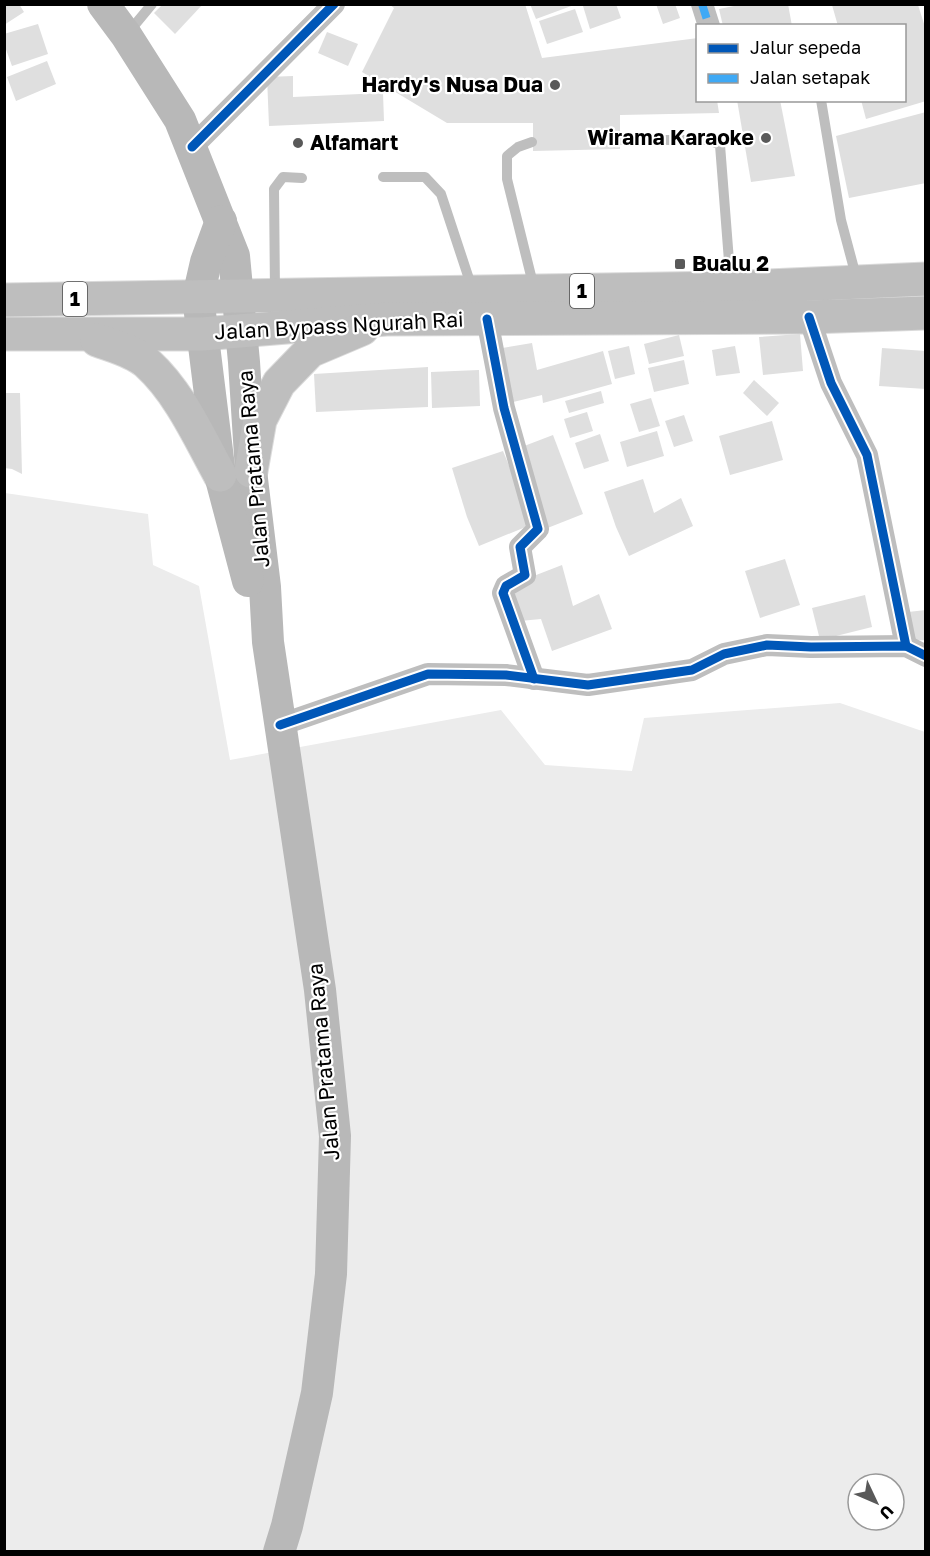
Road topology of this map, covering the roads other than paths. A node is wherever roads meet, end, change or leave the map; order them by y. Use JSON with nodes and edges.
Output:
{"nodes":[{"id":1,"x":102,"y":4,"type":"edge"},
{"id":2,"x":152,"y":4,"type":"edge"},
{"id":3,"x":334,"y":4,"type":"edge"},
{"id":4,"x":702,"y":4,"type":"edge"},
{"id":5,"x":709,"y":24,"type":"edge"},
{"id":6,"x":126,"y":35,"type":"junction"},
{"id":7,"x":821,"y":102,"type":"edge"},
{"id":8,"x":620,"y":140,"type":"dead end"},
{"id":9,"x":532,"y":142,"type":"dead end"},
{"id":10,"x":192,"y":147,"type":"junction"},
{"id":11,"x":383,"y":177,"type":"dead end"},
{"id":12,"x":302,"y":178,"type":"dead end"},
{"id":13,"x":221,"y":221,"type":"junction"},
{"id":14,"x":926,"y":279,"type":"edge"},
{"id":15,"x":858,"y":282,"type":"junction"},
{"id":16,"x":726,"y":288,"type":"junction"},
{"id":17,"x":535,"y":292,"type":"junction"},
{"id":18,"x":239,"y":296,"type":"junction"},
{"id":19,"x":275,"y":296,"type":"junction"},
{"id":20,"x":198,"y":297,"type":"junction"},
{"id":21,"x":4,"y":300,"type":"edge"},
{"id":22,"x":481,"y":306,"type":"junction"},
{"id":23,"x":926,"y":313,"type":"edge"},
{"id":24,"x":809,"y":317,"type":"junction"},
{"id":25,"x":386,"y":319,"type":"junction"},
{"id":26,"x":241,"y":330,"type":"junction"},
{"id":27,"x":4,"y":334,"type":"edge"},
{"id":28,"x":83,"y":334,"type":"junction"},
{"id":29,"x":202,"y":334,"type":"junction"},
{"id":30,"x":235,"y":473,"type":"junction"},
{"id":31,"x":916,"y":651,"type":"edge"},
{"id":32,"x":534,"y":679,"type":"junction"},
{"id":33,"x":280,"y":725,"type":"junction"},
{"id":34,"x":279,"y":1551,"type":"edge"}],
"edges":[{"from":1,"to":6,"type":"main road","name":"Jalan Pratama Raya"},
{"from":2,"to":6,"type":"lane"},
{"from":3,"to":10,"type":"street"},
{"from":4,"to":5,"type":"street"},
{"from":6,"to":10,"type":"main road","name":"Jalan Pratama Raya"},
{"from":7,"to":15,"type":"lane"},
{"from":8,"to":16,"type":"lane"},
{"from":9,"to":17,"type":"lane"},
{"from":10,"to":13,"type":"main road","name":"Jalan Pratama Raya"},
{"from":11,"to":22,"type":"lane"},
{"from":12,"to":19,"type":"lane"},
{"from":13,"to":18,"type":"main road","name":"Jalan Pratama Raya"},
{"from":13,"to":20,"type":"main road","name":"Jalan Pratama Raya"},
{"from":14,"to":15,"type":"highway","name":"Jalan Bypass Ngurah Rai","number":"1"},
{"from":15,"to":16,"type":"highway","name":"Jalan Bypass Ngurah Rai","number":"1"},
{"from":16,"to":17,"type":"highway","name":"Jalan Bypass Ngurah Rai","number":"1"},
{"from":17,"to":22,"type":"highway","name":"Jalan Bypass Ngurah Rai","number":"1"},
{"from":18,"to":19,"type":"highway","name":"Jalan Bypass Ngurah Rai","number":"1"},
{"from":18,"to":20,"type":"highway","name":"Jalan Bypass Ngurah Rai","number":"1"},
{"from":18,"to":26,"type":"main road","name":"Jalan Pratama Raya"},
{"from":19,"to":22,"type":"highway","name":"Jalan Bypass Ngurah Rai","number":"1"},
{"from":20,"to":21,"type":"highway","name":"Jalan Bypass Ngurah Rai","number":"1"},
{"from":20,"to":29,"type":"main road","name":"Jalan Pratama Raya"},
{"from":22,"to":24,"type":"highway","name":"Jalan Bypass Ngurah Rai","number":"1"},
{"from":22,"to":25,"type":"highway","name":"Jalan Bypass Ngurah Rai","number":"1"},
{"from":22,"to":32,"type":"street"},
{"from":23,"to":24,"type":"highway","name":"Jalan Bypass Ngurah Rai","number":"1"},
{"from":24,"to":31,"type":"street"},
{"from":25,"to":26,"type":"highway","name":"Jalan Bypass Ngurah Rai","number":"1"},
{"from":25,"to":30,"type":"highway"},
{"from":26,"to":29,"type":"highway","name":"Jalan Bypass Ngurah Rai","number":"1"},
{"from":26,"to":30,"type":"main road","name":"Jalan Pratama Raya"},
{"from":27,"to":28,"type":"highway","name":"Jalan Bypass Ngurah Rai","number":"1"},
{"from":28,"to":29,"type":"highway","name":"Jalan Bypass Ngurah Rai","number":"1"},
{"from":28,"to":30,"type":"highway"},
{"from":29,"to":30,"type":"main road","name":"Jalan Pratama Raya"},
{"from":30,"to":33,"type":"main road","name":"Jalan Pratama Raya"},
{"from":31,"to":32,"type":"street"},
{"from":32,"to":33,"type":"street"},
{"from":33,"to":34,"type":"main road","name":"Jalan Pratama Raya"}]}
